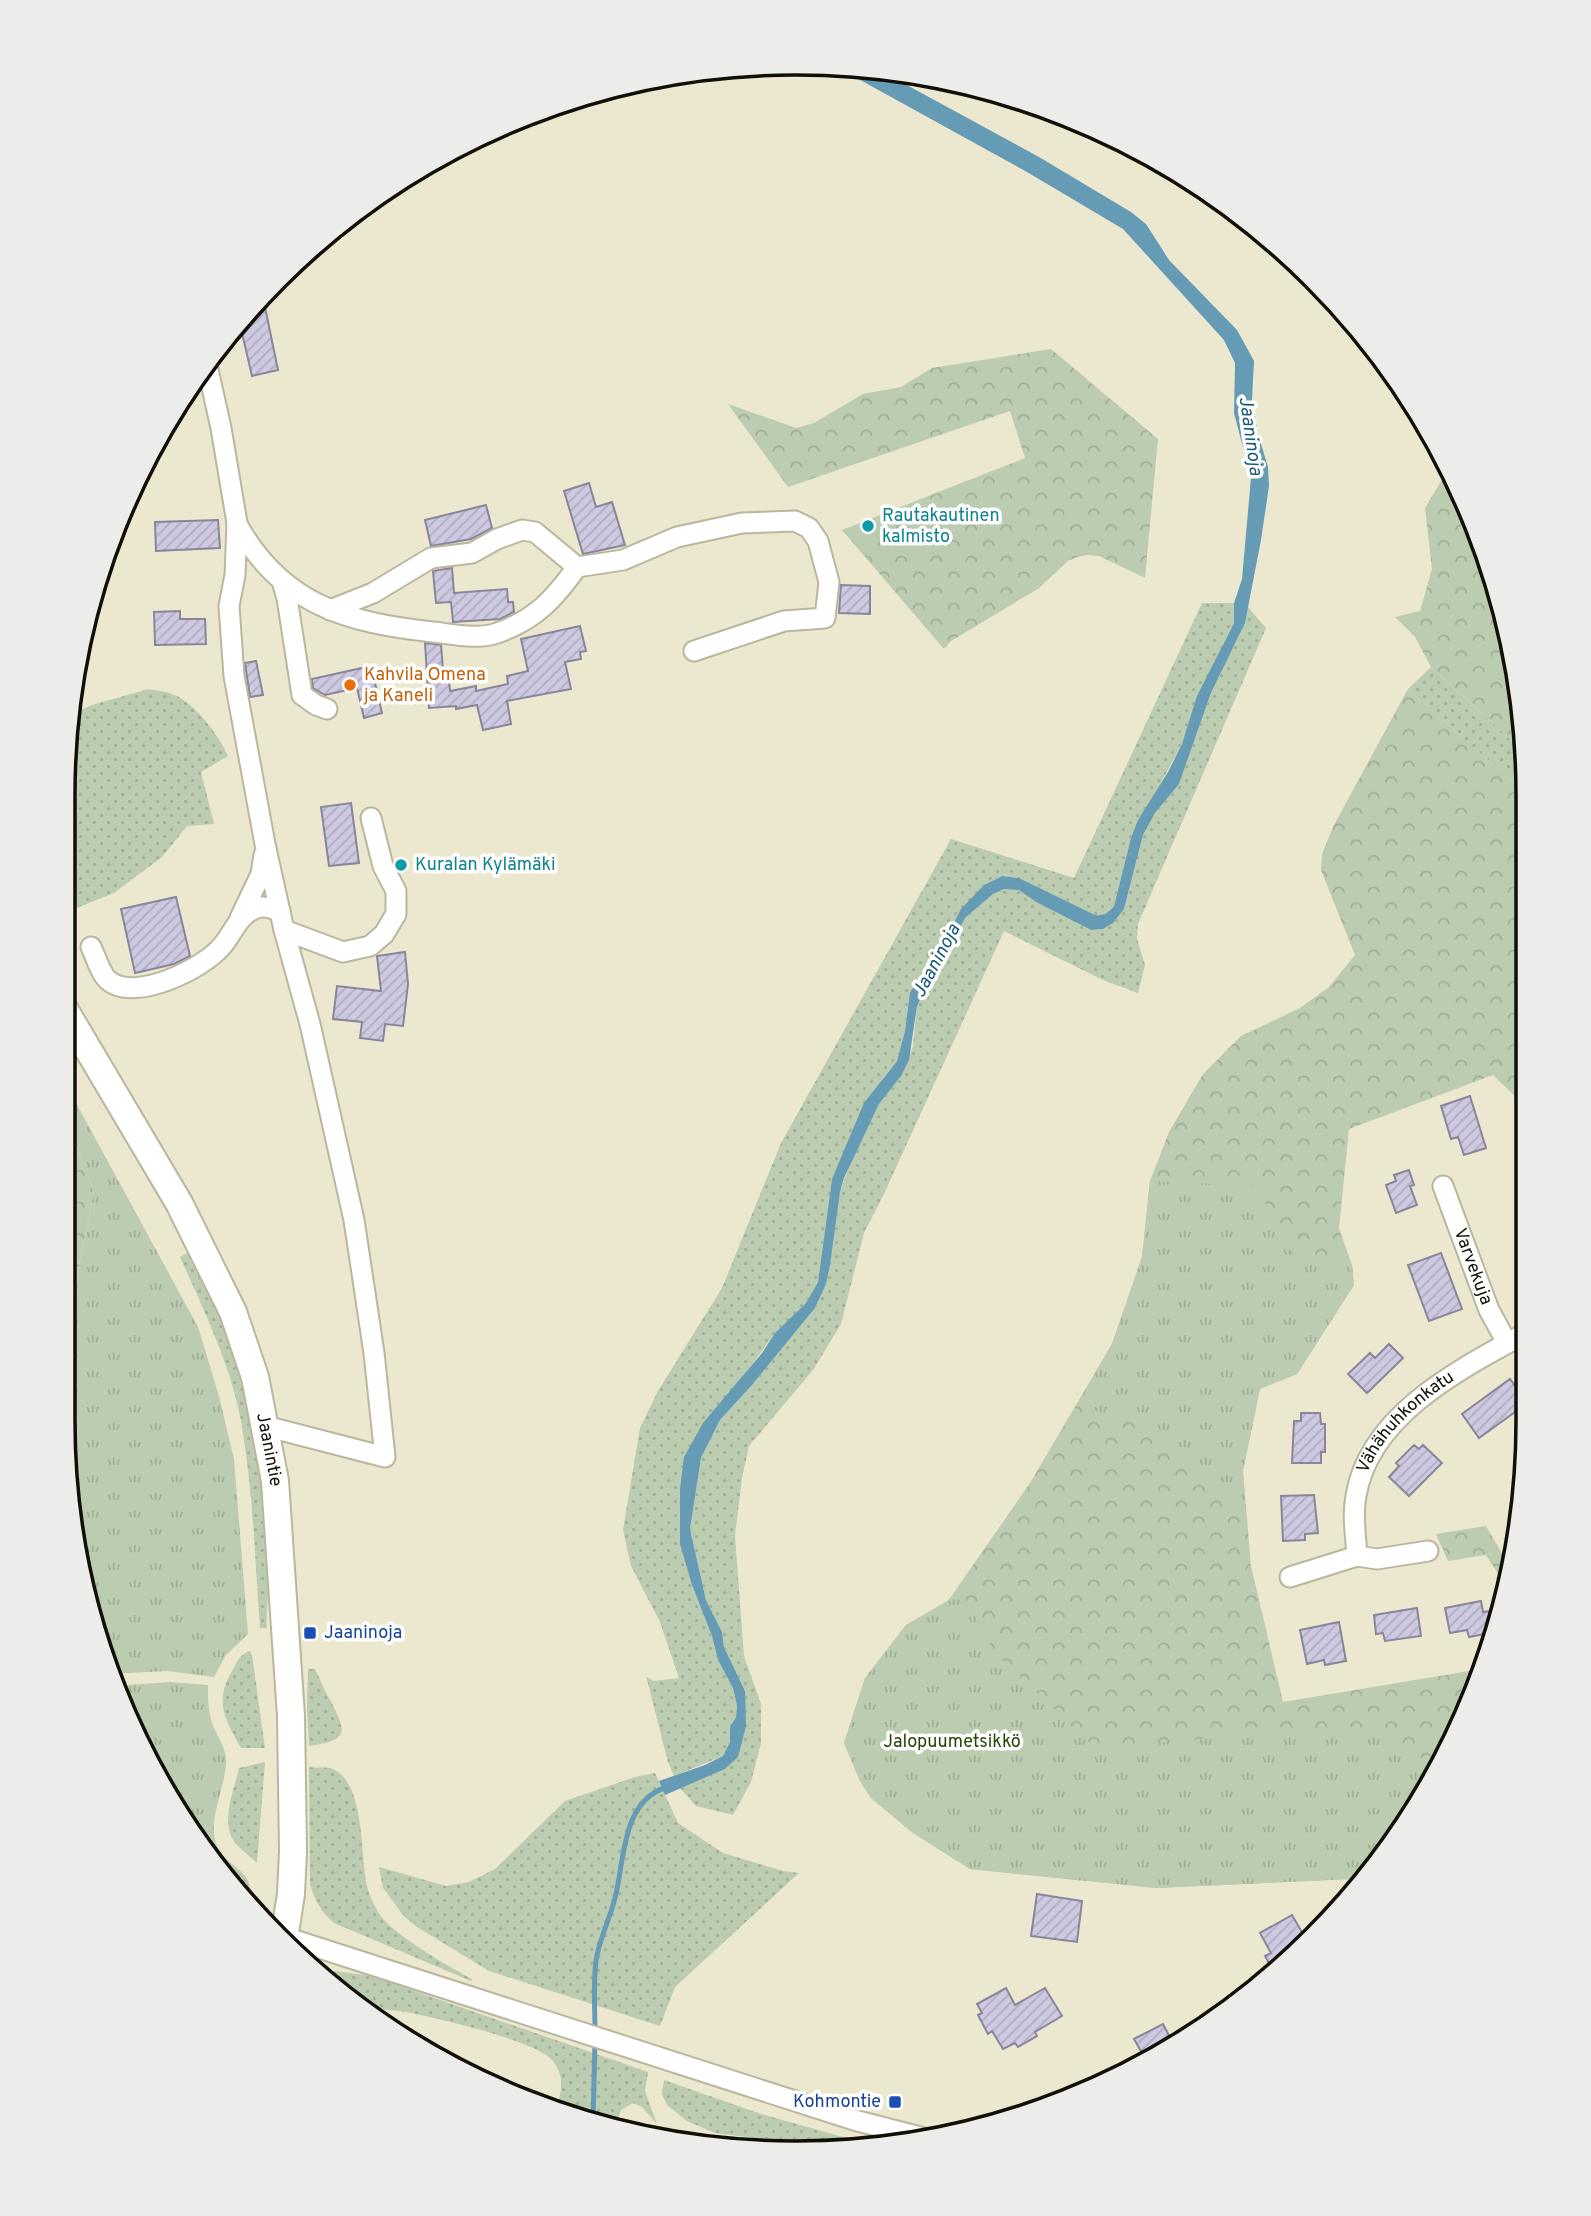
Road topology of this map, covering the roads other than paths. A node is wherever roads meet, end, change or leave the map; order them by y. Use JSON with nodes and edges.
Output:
{"nodes":[{"id":1,"x":210,"y":377,"type":"edge"},
{"id":2,"x":237,"y":523,"type":"junction"},
{"id":3,"x":577,"y":567,"type":"junction"},
{"id":4,"x":235,"y":575,"type":"junction"},
{"id":5,"x":276,"y":575,"type":"junction"},
{"id":6,"x":330,"y":610,"type":"junction"},
{"id":7,"x":694,"y":651,"type":"dead end"},
{"id":8,"x":327,"y":709,"type":"dead end"},
{"id":9,"x":371,"y":818,"type":"dead end"},
{"id":10,"x":265,"y":844,"type":"junction"},
{"id":11,"x":282,"y":921,"type":"junction"},
{"id":12,"x":238,"y":923,"type":"junction"},
{"id":13,"x":91,"y":947,"type":"dead end"},
{"id":14,"x":75,"y":1027,"type":"edge"},
{"id":15,"x":1443,"y":1186,"type":"dead end"},
{"id":16,"x":1516,"y":1338,"type":"edge"},
{"id":17,"x":1507,"y":1343,"type":"junction"},
{"id":18,"x":265,"y":1426,"type":"junction"},
{"id":19,"x":1428,"y":1551,"type":"dead end"},
{"id":20,"x":1357,"y":1556,"type":"junction"},
{"id":21,"x":1290,"y":1577,"type":"dead end"},
{"id":22,"x":286,"y":1930,"type":"edge"},
{"id":23,"x":300,"y":1943,"type":"edge"},
{"id":24,"x":903,"y":2133,"type":"edge"}],
"edges":[{"from":1,"to":2,"type":"street"},
{"from":2,"to":4,"type":"street"},
{"from":2,"to":5,"type":"street"},
{"from":3,"to":6,"type":"street"},
{"from":3,"to":6,"type":"street"},
{"from":3,"to":7,"type":"street"},
{"from":4,"to":5,"type":"street"},
{"from":4,"to":10,"type":"street"},
{"from":5,"to":6,"type":"street"},
{"from":5,"to":8,"type":"street"},
{"from":9,"to":11,"type":"street"},
{"from":10,"to":11,"type":"street"},
{"from":10,"to":12,"type":"street"},
{"from":11,"to":12,"type":"street"},
{"from":11,"to":18,"type":"street"},
{"from":12,"to":13,"type":"street"},
{"from":14,"to":18,"type":"main road","name":"Jaanintie"},
{"from":15,"to":17,"type":"street","name":"Varvekuja"},
{"from":16,"to":17,"type":"street","name":"Vähähuhkonkatu"},
{"from":17,"to":20,"type":"street","name":"Vähähuhkonkatu"},
{"from":18,"to":22,"type":"main road","name":"Jaanintie"},
{"from":19,"to":20,"type":"street"},
{"from":20,"to":21,"type":"street"},
{"from":23,"to":24,"type":"street"}]}
